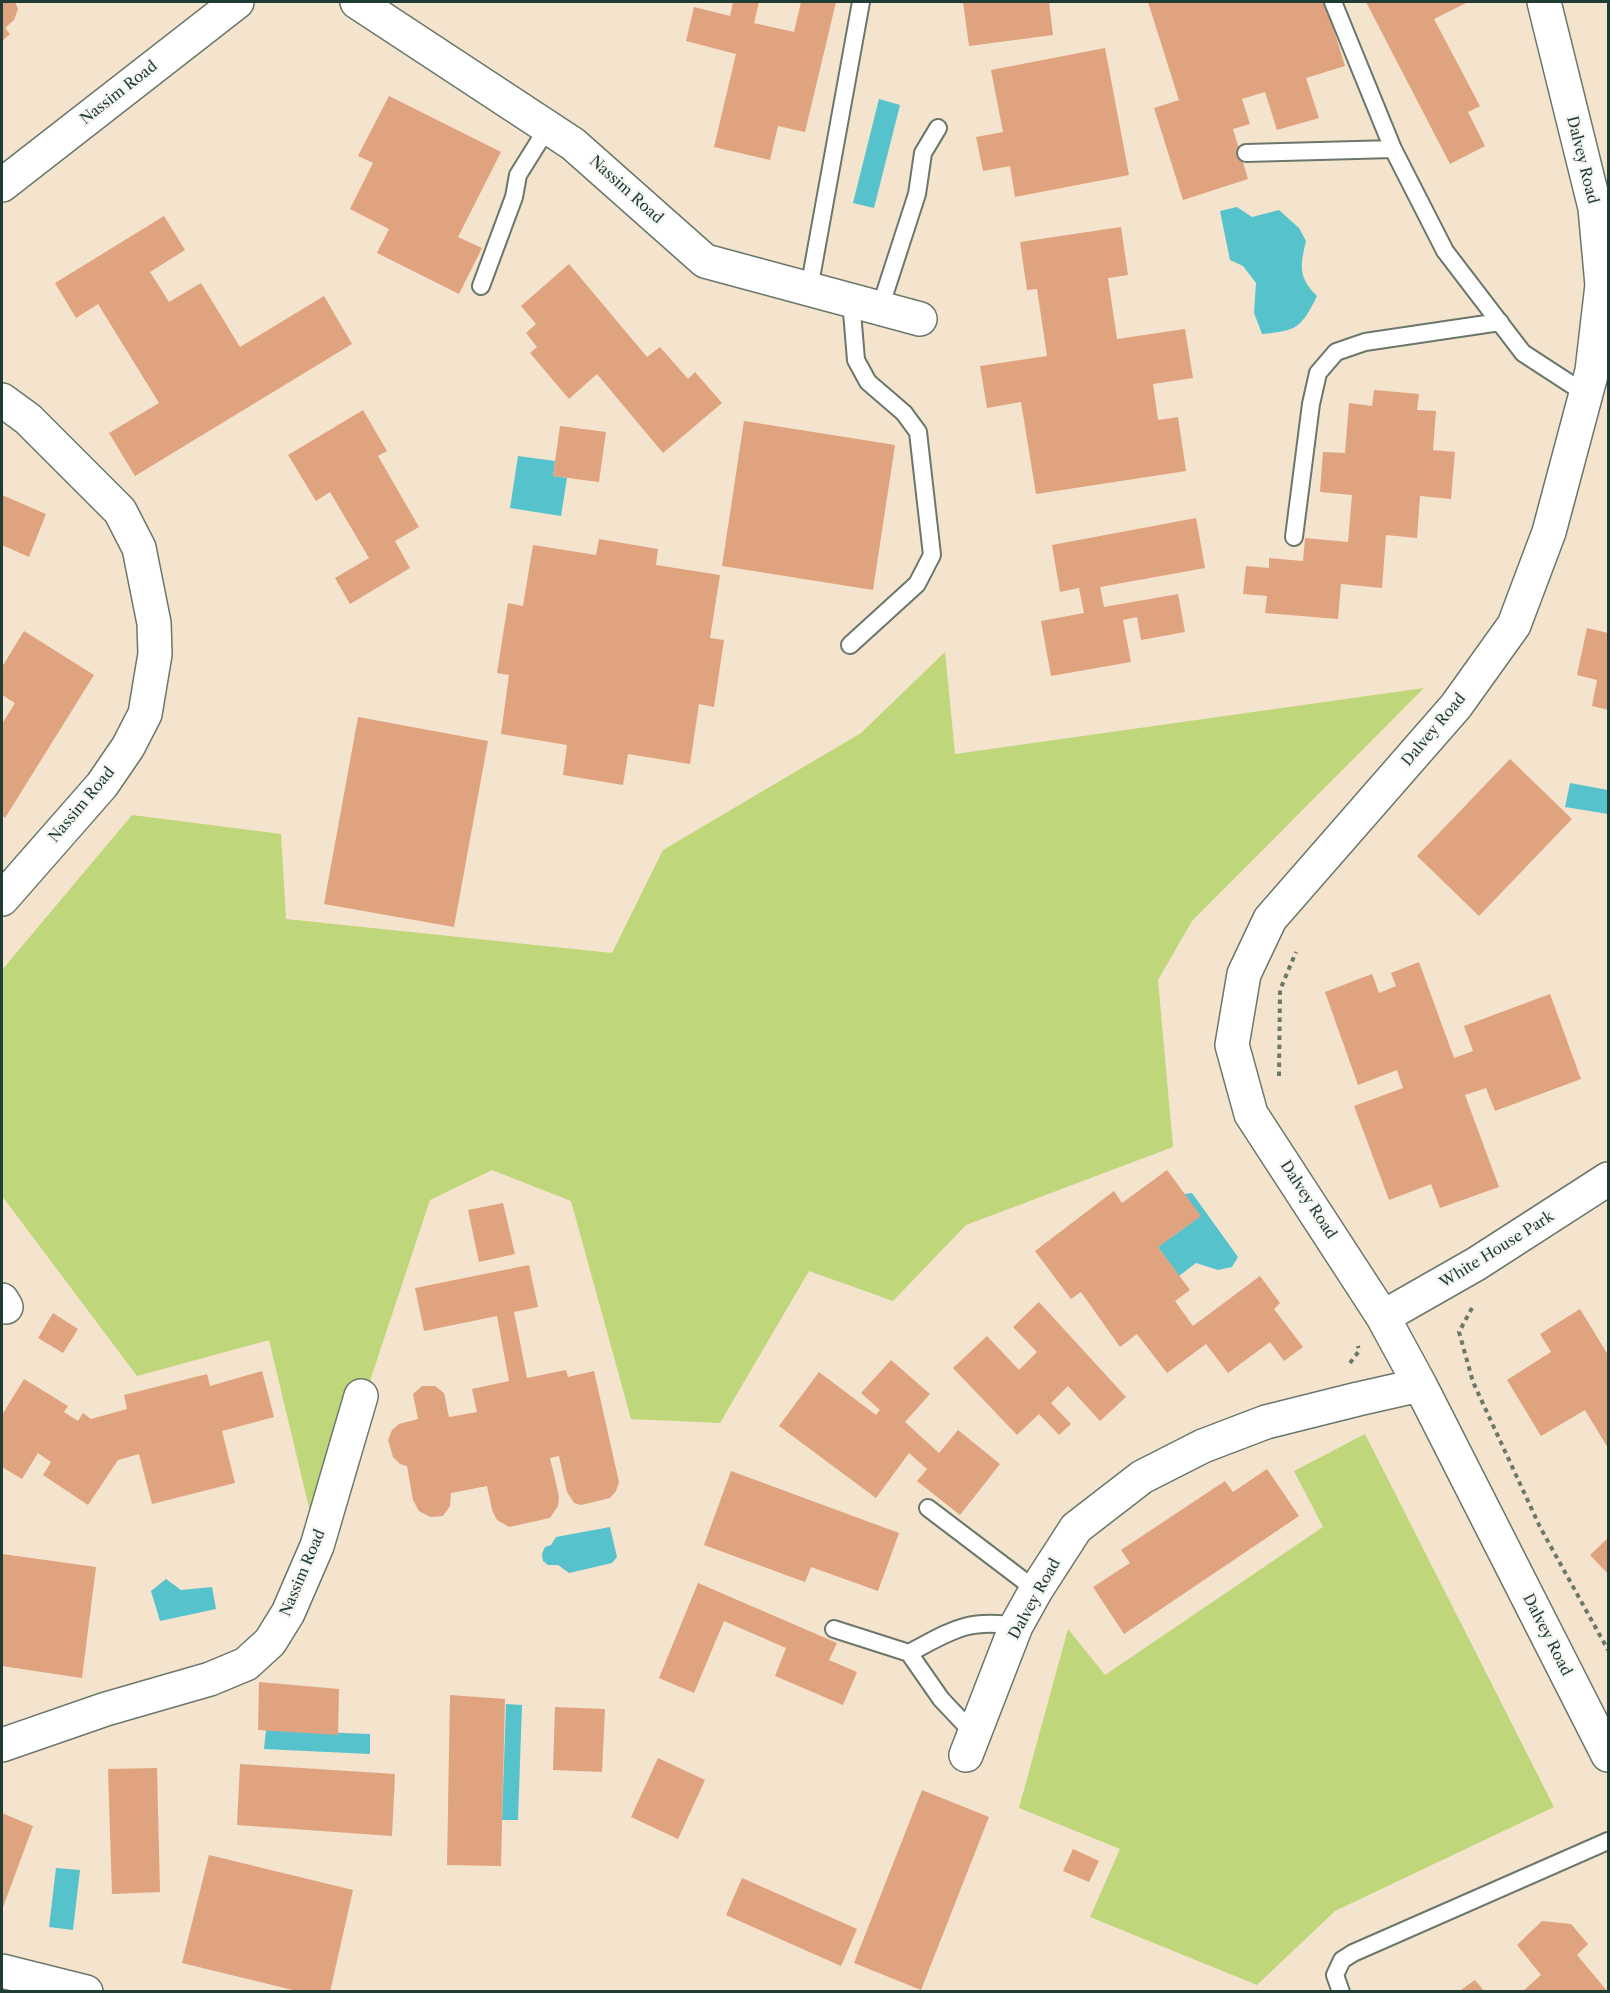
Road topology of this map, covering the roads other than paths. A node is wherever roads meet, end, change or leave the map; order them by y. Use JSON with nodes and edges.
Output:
{"nodes":[{"id":1,"x":237,"y":2,"type":"edge"},
{"id":2,"x":357,"y":2,"type":"edge"},
{"id":3,"x":861,"y":2,"type":"edge"},
{"id":4,"x":1333,"y":2,"type":"edge"},
{"id":5,"x":1544,"y":2,"type":"edge"},
{"id":6,"x":548,"y":127,"type":"junction"},
{"id":7,"x":938,"y":128,"type":"dead end"},
{"id":8,"x":1393,"y":149,"type":"junction"},
{"id":9,"x":1246,"y":153,"type":"dead end"},
{"id":10,"x":2,"y":184,"type":"edge"},
{"id":11,"x":1601,"y":209,"type":"edge"},
{"id":12,"x":481,"y":286,"type":"dead end"},
{"id":13,"x":809,"y":289,"type":"junction"},
{"id":14,"x":866,"y":304,"type":"junction"},
{"id":15,"x":920,"y":319,"type":"dead end"},
{"id":16,"x":1500,"y":322,"type":"junction"},
{"id":17,"x":1586,"y":394,"type":"junction"},
{"id":18,"x":2,"y":400,"type":"edge"},
{"id":19,"x":1294,"y":537,"type":"dead end"},
{"id":20,"x":850,"y":645,"type":"dead end"},
{"id":21,"x":2,"y":899,"type":"edge"},
{"id":22,"x":1608,"y":1179,"type":"edge"},
{"id":23,"x":1383,"y":1317,"type":"junction"},
{"id":24,"x":1420,"y":1385,"type":"junction"},
{"id":25,"x":362,"y":1396,"type":"dead end"},
{"id":26,"x":928,"y":1508,"type":"dead end"},
{"id":27,"x":1036,"y":1590,"type":"junction"},
{"id":28,"x":1016,"y":1626,"type":"junction"},
{"id":29,"x":834,"y":1629,"type":"dead end"},
{"id":30,"x":909,"y":1653,"type":"junction"},
{"id":31,"x":2,"y":1744,"type":"edge"},
{"id":32,"x":970,"y":1744,"type":"joint"},
{"id":33,"x":1608,"y":1755,"type":"edge"},
{"id":34,"x":1608,"y":1841,"type":"edge"},
{"id":35,"x":2,"y":1971,"type":"edge"},
{"id":36,"x":86,"y":1992,"type":"edge"},
{"id":37,"x":1341,"y":1992,"type":"edge"}],
"edges":[{"from":1,"to":10,"type":"street","name":"Nassim Road"},
{"from":2,"to":6,"type":"street","name":"Nassim Road"},
{"from":3,"to":13,"type":"lane"},
{"from":4,"to":8,"type":"lane"},
{"from":5,"to":11,"type":"street","name":"Dalvey Road"},
{"from":6,"to":12,"type":"lane"},
{"from":6,"to":13,"type":"street","name":"Nassim Road"},
{"from":7,"to":14,"type":"lane"},
{"from":8,"to":9,"type":"lane"},
{"from":8,"to":16,"type":"lane"},
{"from":11,"to":17,"type":"street","name":"Dalvey Road"},
{"from":13,"to":14,"type":"street","name":"Nassim Road"},
{"from":14,"to":15,"type":"street","name":"Nassim Road"},
{"from":14,"to":20,"type":"lane"},
{"from":16,"to":17,"type":"lane"},
{"from":16,"to":19,"type":"lane"},
{"from":17,"to":23,"type":"street","name":"Dalvey Road"},
{"from":18,"to":21,"type":"street","name":"Nassim Road"},
{"from":22,"to":23,"type":"street","name":"White House Park"},
{"from":23,"to":24,"type":"street","name":"Dalvey Road"},
{"from":24,"to":27,"type":"street","name":"Dalvey Road"},
{"from":24,"to":33,"type":"street","name":"Dalvey Road"},
{"from":25,"to":31,"type":"street","name":"Nassim Road"},
{"from":26,"to":27,"type":"lane"},
{"from":27,"to":28,"type":"street","name":"Dalvey Road"},
{"from":28,"to":30,"type":"lane"},
{"from":28,"to":32,"type":"street","name":"Dalvey Road"},
{"from":29,"to":30,"type":"lane"},
{"from":30,"to":32,"type":"lane"},
{"from":34,"to":37,"type":"lane"},
{"from":35,"to":36,"type":"street"}]}
